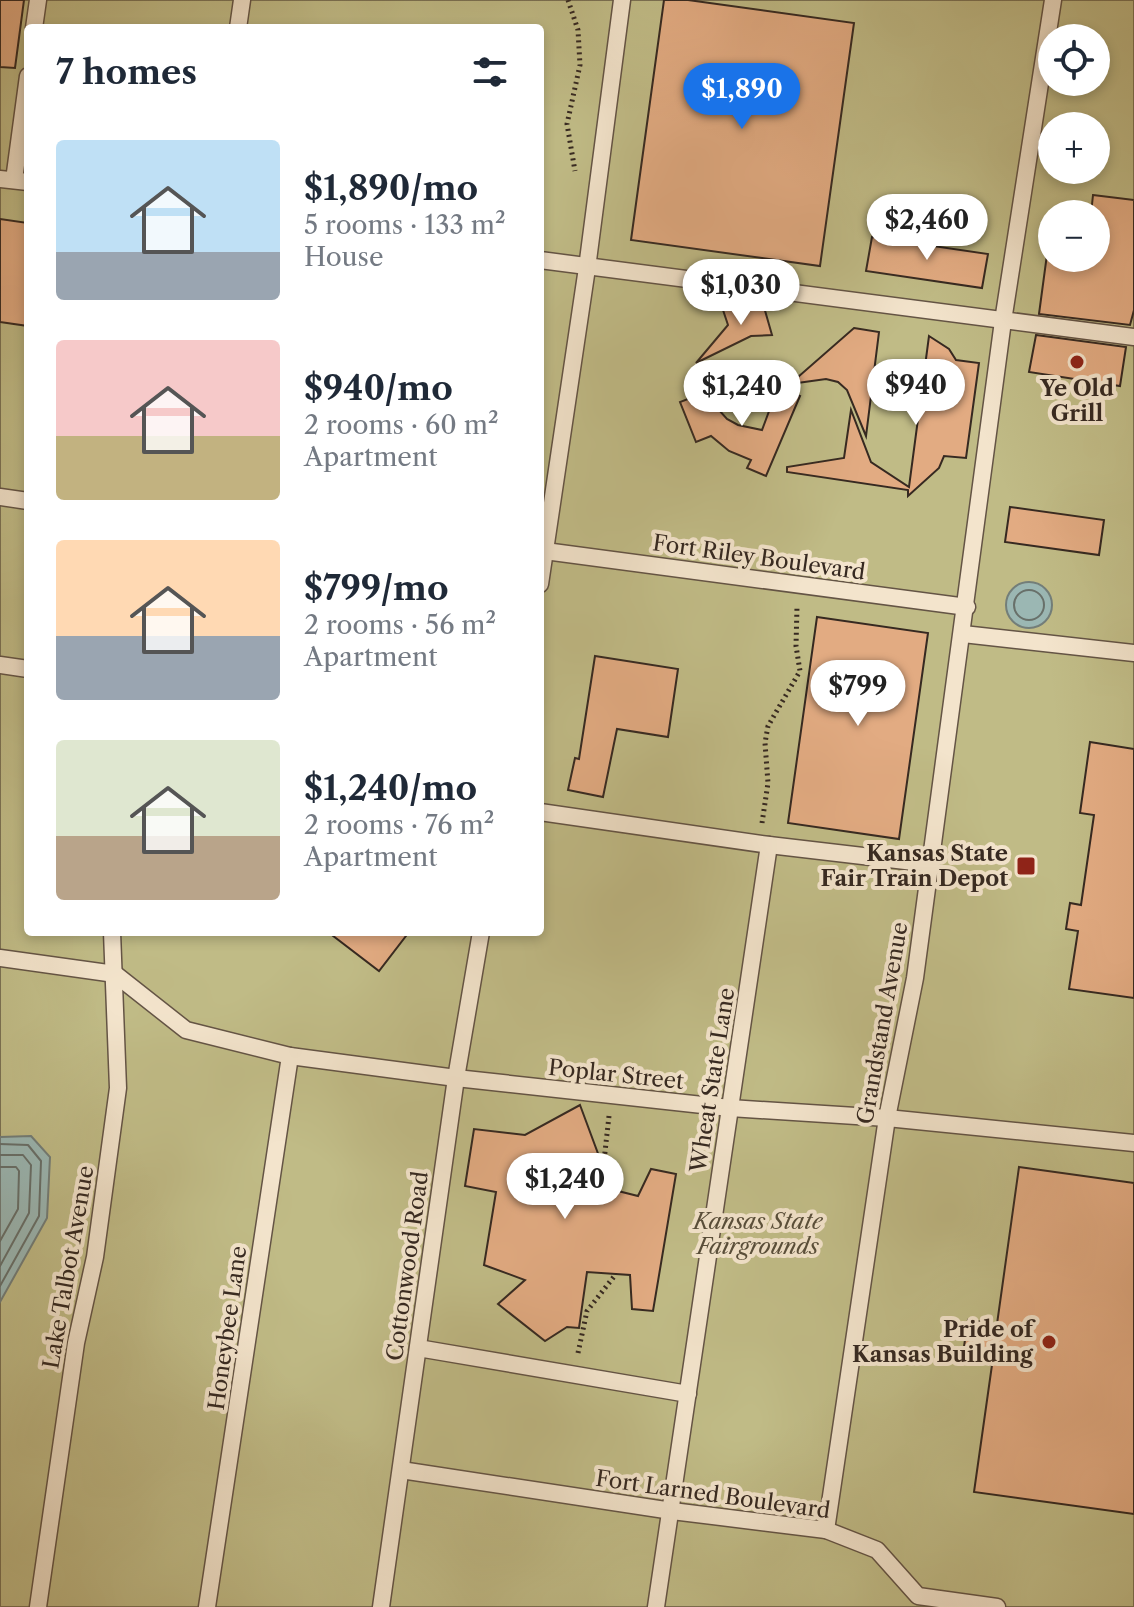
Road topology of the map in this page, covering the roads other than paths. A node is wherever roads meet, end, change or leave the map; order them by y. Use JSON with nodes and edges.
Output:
{"nodes":[{"id":1,"x":38,"y":0,"type":"edge"},
{"id":2,"x":242,"y":0,"type":"edge"},
{"id":3,"x":622,"y":0,"type":"edge"},
{"id":4,"x":1053,"y":0,"type":"edge"},
{"id":5,"x":35,"y":24,"type":"edge"},
{"id":6,"x":239,"y":24,"type":"edge"},
{"id":7,"x":24,"y":106,"type":"edge"},
{"id":8,"x":14,"y":180,"type":"edge"},
{"id":9,"x":544,"y":261,"type":"edge"},
{"id":10,"x":587,"y":268,"type":"junction"},
{"id":11,"x":1003,"y":321,"type":"junction"},
{"id":12,"x":1134,"y":337,"type":"edge"},
{"id":13,"x":0,"y":497,"type":"edge"},
{"id":14,"x":24,"y":500,"type":"edge"},
{"id":15,"x":545,"y":551,"type":"junction"},
{"id":16,"x":544,"y":558,"type":"edge"},
{"id":17,"x":967,"y":607,"type":"junction"},
{"id":18,"x":963,"y":634,"type":"junction"},
{"id":19,"x":1134,"y":653,"type":"edge"},
{"id":20,"x":0,"y":665,"type":"edge"},
{"id":21,"x":24,"y":668,"type":"edge"},
{"id":22,"x":544,"y":813,"type":"edge"},
{"id":23,"x":764,"y":844,"type":"junction"},
{"id":24,"x":931,"y":864,"type":"junction"},
{"id":25,"x":112,"y":936,"type":"edge"},
{"id":26,"x":480,"y":936,"type":"edge"},
{"id":27,"x":0,"y":958,"type":"edge"},
{"id":28,"x":115,"y":974,"type":"junction"},
{"id":29,"x":290,"y":1056,"type":"junction"},
{"id":30,"x":456,"y":1078,"type":"junction"},
{"id":31,"x":730,"y":1108,"type":"junction"},
{"id":32,"x":887,"y":1118,"type":"junction"},
{"id":33,"x":1134,"y":1143,"type":"edge"},
{"id":34,"x":418,"y":1348,"type":"junction"},
{"id":35,"x":688,"y":1394,"type":"junction"},
{"id":36,"x":401,"y":1470,"type":"junction"},
{"id":37,"x":672,"y":1511,"type":"junction"},
{"id":38,"x":826,"y":1530,"type":"junction"},
{"id":39,"x":38,"y":1607,"type":"edge"},
{"id":40,"x":207,"y":1607,"type":"edge"},
{"id":41,"x":381,"y":1607,"type":"edge"},
{"id":42,"x":656,"y":1607,"type":"edge"},
{"id":43,"x":997,"y":1607,"type":"edge"}],
"edges":[{"from":1,"to":5,"type":"lane"},
{"from":2,"to":6,"type":"lane"},
{"from":3,"to":10,"type":"lane"},
{"from":4,"to":11,"type":"lane","name":"Grandstand Avenue"},
{"from":7,"to":8,"type":"lane"},
{"from":9,"to":10,"type":"lane"},
{"from":10,"to":11,"type":"lane"},
{"from":10,"to":15,"type":"lane"},
{"from":11,"to":12,"type":"lane"},
{"from":11,"to":17,"type":"lane","name":"Grandstand Avenue"},
{"from":13,"to":14,"type":"lane"},
{"from":15,"to":16,"type":"lane"},
{"from":15,"to":17,"type":"lane","name":"Fort Riley Boulevard"},
{"from":17,"to":18,"type":"lane","name":"Grandstand Avenue"},
{"from":18,"to":19,"type":"lane"},
{"from":18,"to":24,"type":"lane","name":"Grandstand Avenue"},
{"from":20,"to":21,"type":"lane"},
{"from":22,"to":23,"type":"lane"},
{"from":23,"to":24,"type":"lane"},
{"from":23,"to":31,"type":"lane","name":"Wheat State Lane"},
{"from":24,"to":32,"type":"lane","name":"Grandstand Avenue"},
{"from":25,"to":28,"type":"lane","name":"Lake Talbot Avenue"},
{"from":26,"to":30,"type":"lane","name":"Cottonwood Road"},
{"from":27,"to":28,"type":"lane"},
{"from":28,"to":29,"type":"lane","name":"Poplar Street"},
{"from":28,"to":39,"type":"lane","name":"Lake Talbot Avenue"},
{"from":29,"to":30,"type":"lane","name":"Poplar Street"},
{"from":29,"to":40,"type":"lane","name":"Honeybee Lane"},
{"from":30,"to":31,"type":"lane","name":"Poplar Street"},
{"from":30,"to":34,"type":"lane","name":"Cottonwood Road"},
{"from":31,"to":32,"type":"lane","name":"Poplar Street"},
{"from":31,"to":35,"type":"lane","name":"Wheat State Lane"},
{"from":32,"to":33,"type":"lane","name":"Poplar Street"},
{"from":32,"to":38,"type":"lane","name":"Grandstand Avenue"},
{"from":34,"to":35,"type":"lane"},
{"from":34,"to":36,"type":"lane","name":"Cottonwood Road"},
{"from":35,"to":37,"type":"lane","name":"Wheat State Lane"},
{"from":36,"to":37,"type":"lane","name":"Fort Larned Boulevard"},
{"from":36,"to":41,"type":"lane","name":"Cottonwood Road"},
{"from":37,"to":38,"type":"lane","name":"Fort Larned Boulevard"},
{"from":37,"to":42,"type":"lane","name":"Wheat State Lane"},
{"from":38,"to":43,"type":"lane","name":"Fort Larned Boulevard"}]}
